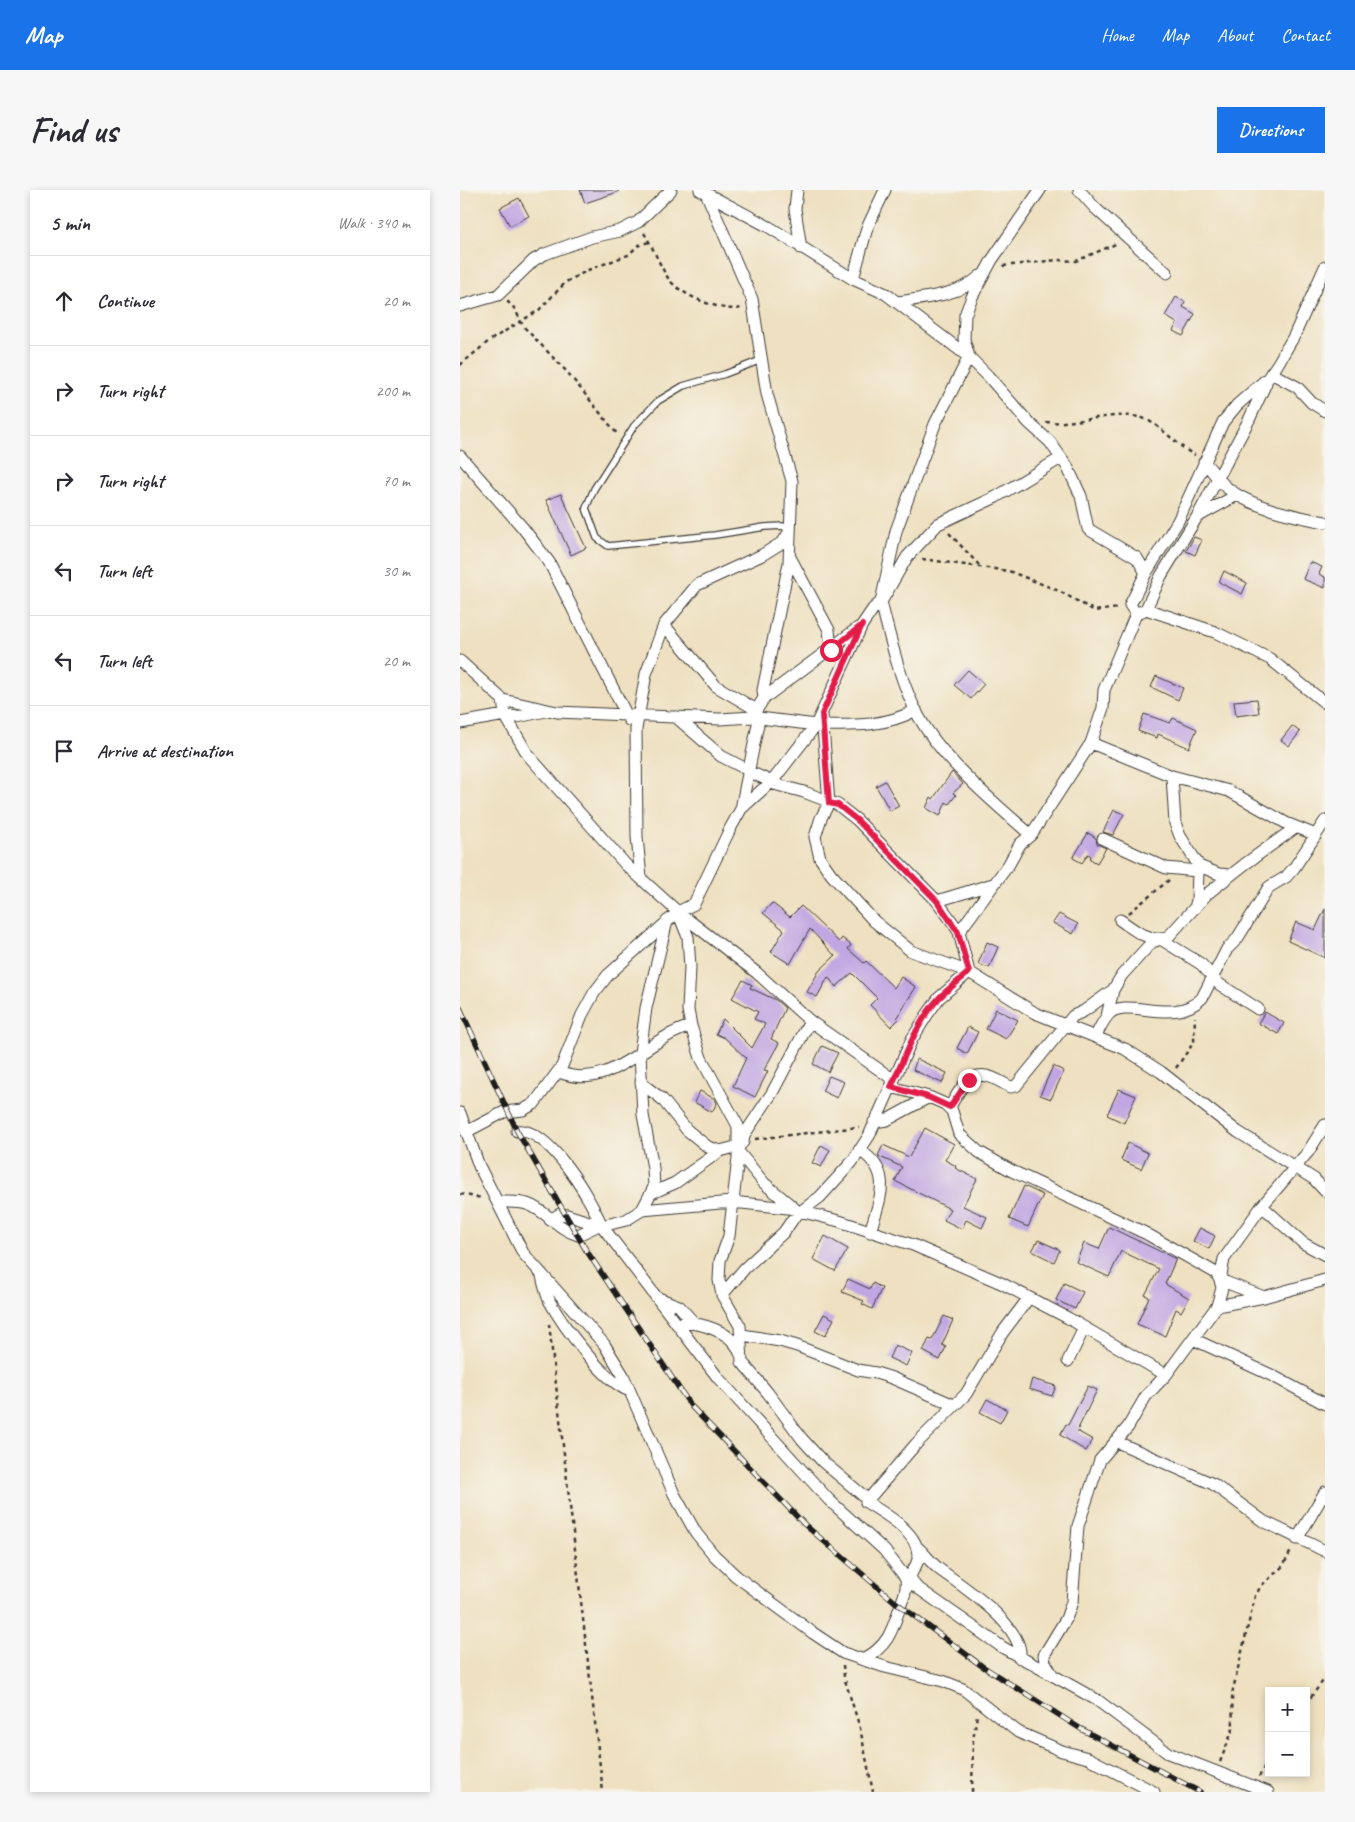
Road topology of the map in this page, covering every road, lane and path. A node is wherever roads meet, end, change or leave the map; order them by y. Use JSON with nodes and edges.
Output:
{"nodes":[{"id":1,"x":671,"y":190,"type":"edge"},
{"id":2,"x":798,"y":190,"type":"edge"},
{"id":3,"x":885,"y":190,"type":"edge"},
{"id":4,"x":1040,"y":190,"type":"edge"},
{"id":5,"x":1079,"y":190,"type":"edge"},
{"id":6,"x":704,"y":192,"type":"edge"},
{"id":7,"x":638,"y":222,"type":"junction"},
{"id":8,"x":1127,"y":236,"type":"junction"},
{"id":9,"x":649,"y":242,"type":"junction"},
{"id":10,"x":800,"y":248,"type":"junction"},
{"id":11,"x":1325,"y":267,"type":"edge"},
{"id":12,"x":988,"y":268,"type":"junction"},
{"id":13,"x":1167,"y":273,"type":"dead end"},
{"id":14,"x":853,"y":278,"type":"junction"},
{"id":15,"x":498,"y":295,"type":"junction"},
{"id":16,"x":898,"y":302,"type":"junction"},
{"id":17,"x":753,"y":305,"type":"junction"},
{"id":18,"x":460,"y":306,"type":"edge"},
{"id":19,"x":519,"y":320,"type":"junction"},
{"id":20,"x":968,"y":357,"type":"junction"},
{"id":21,"x":762,"y":360,"type":"junction"},
{"id":22,"x":460,"y":365,"type":"edge"},
{"id":23,"x":1270,"y":376,"type":"junction"},
{"id":24,"x":1325,"y":411,"type":"edge"},
{"id":25,"x":1026,"y":420,"type":"junction"},
{"id":26,"x":623,"y":442,"type":"junction"},
{"id":27,"x":460,"y":456,"type":"edge"},
{"id":28,"x":1060,"y":458,"type":"junction"},
{"id":29,"x":1205,"y":460,"type":"junction"},
{"id":30,"x":1217,"y":477,"type":"junction"},
{"id":31,"x":1238,"y":495,"type":"junction"},
{"id":32,"x":1197,"y":517,"type":"junction"},
{"id":33,"x":1325,"y":522,"type":"edge"},
{"id":34,"x":938,"y":524,"type":"junction"},
{"id":35,"x":790,"y":531,"type":"junction"},
{"id":36,"x":790,"y":557,"type":"junction"},
{"id":37,"x":907,"y":557,"type":"junction"},
{"id":38,"x":980,"y":566,"type":"junction"},
{"id":39,"x":1146,"y":573,"type":"junction"},
{"id":40,"x":881,"y":602,"type":"junction"},
{"id":41,"x":1137,"y":609,"type":"junction"},
{"id":42,"x":664,"y":625,"type":"junction"},
{"id":43,"x":862,"y":625,"type":"junction"},
{"id":44,"x":831,"y":650,"type":"junction"},
{"id":45,"x":460,"y":661,"type":"edge"},
{"id":46,"x":764,"y":698,"type":"junction"},
{"id":47,"x":503,"y":700,"type":"junction"},
{"id":48,"x":1325,"y":704,"type":"edge"},
{"id":49,"x":549,"y":710,"type":"junction"},
{"id":50,"x":916,"y":710,"type":"junction"},
{"id":51,"x":505,"y":714,"type":"junction"},
{"id":52,"x":626,"y":715,"type":"junction"},
{"id":53,"x":640,"y":715,"type":"junction"},
{"id":54,"x":755,"y":715,"type":"junction"},
{"id":55,"x":676,"y":717,"type":"junction"},
{"id":56,"x":820,"y":721,"type":"junction"},
{"id":57,"x":460,"y":723,"type":"edge"},
{"id":58,"x":636,"y":729,"type":"junction"},
{"id":59,"x":1091,"y":743,"type":"junction"},
{"id":60,"x":750,"y":771,"type":"junction"},
{"id":61,"x":1172,"y":776,"type":"junction"},
{"id":62,"x":771,"y":783,"type":"junction"},
{"id":63,"x":829,"y":803,"type":"junction"},
{"id":64,"x":742,"y":810,"type":"junction"},
{"id":65,"x":1325,"y":821,"type":"edge"},
{"id":66,"x":1295,"y":828,"type":"junction"},
{"id":67,"x":1032,"y":835,"type":"junction"},
{"id":68,"x":1316,"y":835,"type":"junction"},
{"id":69,"x":1103,"y":839,"type":"dead end"},
{"id":70,"x":1198,"y":869,"type":"junction"},
{"id":71,"x":1183,"y":870,"type":"junction"},
{"id":72,"x":1230,"y":875,"type":"junction"},
{"id":73,"x":641,"y":878,"type":"junction"},
{"id":74,"x":993,"y":884,"type":"junction"},
{"id":75,"x":937,"y":901,"type":"junction"},
{"id":76,"x":1195,"y":908,"type":"junction"},
{"id":77,"x":678,"y":912,"type":"junction"},
{"id":78,"x":1120,"y":920,"type":"joint"},
{"id":79,"x":667,"y":921,"type":"junction"},
{"id":80,"x":958,"y":932,"type":"junction"},
{"id":81,"x":1160,"y":938,"type":"junction"},
{"id":82,"x":969,"y":972,"type":"junction"},
{"id":83,"x":1213,"y":974,"type":"junction"},
{"id":84,"x":1113,"y":990,"type":"junction"},
{"id":85,"x":1197,"y":1003,"type":"junction"},
{"id":86,"x":1258,"y":1009,"type":"dead end"},
{"id":87,"x":1107,"y":1016,"type":"junction"},
{"id":88,"x":810,"y":1022,"type":"junction"},
{"id":89,"x":691,"y":1026,"type":"junction"},
{"id":90,"x":1065,"y":1026,"type":"junction"},
{"id":91,"x":1095,"y":1038,"type":"junction"},
{"id":92,"x":640,"y":1053,"type":"junction"},
{"id":93,"x":559,"y":1072,"type":"junction"},
{"id":94,"x":1169,"y":1080,"type":"junction"},
{"id":95,"x":641,"y":1084,"type":"junction"},
{"id":96,"x":892,"y":1084,"type":"junction"},
{"id":97,"x":928,"y":1097,"type":"junction"},
{"id":98,"x":950,"y":1107,"type":"junction"},
{"id":99,"x":460,"y":1113,"type":"edge"},
{"id":100,"x":874,"y":1122,"type":"junction"},
{"id":101,"x":1325,"y":1125,"type":"edge"},
{"id":102,"x":517,"y":1131,"type":"dead end"},
{"id":103,"x":466,"y":1132,"type":"junction"},
{"id":104,"x":740,"y":1146,"type":"junction"},
{"id":105,"x":859,"y":1150,"type":"junction"},
{"id":106,"x":720,"y":1151,"type":"junction"},
{"id":107,"x":1294,"y":1166,"type":"junction"},
{"id":108,"x":1325,"y":1191,"type":"edge"},
{"id":109,"x":460,"y":1194,"type":"edge"},
{"id":110,"x":652,"y":1194,"type":"junction"},
{"id":111,"x":499,"y":1201,"type":"junction"},
{"id":112,"x":732,"y":1202,"type":"junction"},
{"id":113,"x":1262,"y":1206,"type":"junction"},
{"id":114,"x":642,"y":1210,"type":"junction"},
{"id":115,"x":800,"y":1212,"type":"junction"},
{"id":116,"x":601,"y":1226,"type":"junction"},
{"id":117,"x":870,"y":1232,"type":"junction"},
{"id":118,"x":1325,"y":1255,"type":"edge"},
{"id":119,"x":541,"y":1273,"type":"junction"},
{"id":120,"x":1220,"y":1280,"type":"junction"},
{"id":121,"x":1325,"y":1280,"type":"edge"},
{"id":122,"x":722,"y":1295,"type":"junction"},
{"id":123,"x":656,"y":1297,"type":"junction"},
{"id":124,"x":1264,"y":1297,"type":"junction"},
{"id":125,"x":1028,"y":1299,"type":"junction"},
{"id":126,"x":1217,"y":1306,"type":"junction"},
{"id":127,"x":548,"y":1316,"type":"dead end"},
{"id":128,"x":678,"y":1324,"type":"junction"},
{"id":129,"x":695,"y":1324,"type":"junction"},
{"id":130,"x":1084,"y":1328,"type":"junction"},
{"id":131,"x":742,"y":1335,"type":"junction"},
{"id":132,"x":1193,"y":1339,"type":"junction"},
{"id":133,"x":740,"y":1352,"type":"junction"},
{"id":134,"x":1068,"y":1362,"type":"dead end"},
{"id":135,"x":1166,"y":1375,"type":"junction"},
{"id":136,"x":630,"y":1391,"type":"junction"},
{"id":137,"x":1325,"y":1404,"type":"edge"},
{"id":138,"x":954,"y":1405,"type":"junction"},
{"id":139,"x":1115,"y":1441,"type":"junction"},
{"id":140,"x":1325,"y":1492,"type":"edge"},
{"id":141,"x":866,"y":1502,"type":"junction"},
{"id":142,"x":1297,"y":1539,"type":"junction"},
{"id":143,"x":917,"y":1547,"type":"junction"},
{"id":144,"x":1325,"y":1551,"type":"edge"},
{"id":145,"x":908,"y":1578,"type":"junction"},
{"id":146,"x":844,"y":1653,"type":"junction"},
{"id":147,"x":1020,"y":1658,"type":"junction"},
{"id":148,"x":863,"y":1660,"type":"junction"},
{"id":149,"x":1053,"y":1675,"type":"junction"},
{"id":150,"x":1325,"y":1678,"type":"edge"},
{"id":151,"x":1310,"y":1699,"type":"edge"},
{"id":152,"x":979,"y":1701,"type":"junction"},
{"id":153,"x":1265,"y":1765,"type":"edge"},
{"id":154,"x":1216,"y":1773,"type":"junction"},
{"id":155,"x":1252,"y":1787,"type":"junction"},
{"id":156,"x":603,"y":1792,"type":"edge"},
{"id":157,"x":873,"y":1792,"type":"edge"},
{"id":158,"x":972,"y":1792,"type":"edge"},
{"id":159,"x":1154,"y":1792,"type":"edge"},
{"id":160,"x":1268,"y":1792,"type":"edge"}],
"edges":[{"from":1,"to":7,"type":"street"},
{"from":2,"to":10,"type":"street"},
{"from":3,"to":14,"type":"street"},
{"from":4,"to":12,"type":"street"},
{"from":5,"to":8,"type":"street"},
{"from":6,"to":10,"type":"street"},
{"from":6,"to":17,"type":"street"},
{"from":7,"to":9,"type":"path"},
{"from":7,"to":15,"type":"street"},
{"from":8,"to":12,"type":"path"},
{"from":8,"to":13,"type":"street"},
{"from":9,"to":17,"type":"path"},
{"from":9,"to":19,"type":"path"},
{"from":10,"to":14,"type":"street"},
{"from":11,"to":23,"type":"street"},
{"from":12,"to":16,"type":"street"},
{"from":12,"to":20,"type":"street"},
{"from":14,"to":16,"type":"street"},
{"from":15,"to":18,"type":"street"},
{"from":15,"to":19,"type":"path"},
{"from":16,"to":20,"type":"street"},
{"from":17,"to":21,"type":"street"},
{"from":19,"to":22,"type":"path"},
{"from":19,"to":26,"type":"path"},
{"from":20,"to":25,"type":"street"},
{"from":20,"to":40,"type":"street"},
{"from":21,"to":26,"type":"lane"},
{"from":21,"to":35,"type":"street"},
{"from":23,"to":24,"type":"street"},
{"from":23,"to":29,"type":"street"},
{"from":23,"to":30,"type":"street"},
{"from":25,"to":28,"type":"street"},
{"from":25,"to":29,"type":"path"},
{"from":26,"to":35,"type":"lane"},
{"from":27,"to":52,"type":"street"},
{"from":28,"to":34,"type":"street"},
{"from":28,"to":39,"type":"street"},
{"from":29,"to":30,"type":"street"},
{"from":29,"to":39,"type":"street"},
{"from":30,"to":31,"type":"street"},
{"from":30,"to":32,"type":"street"},
{"from":31,"to":32,"type":"street"},
{"from":31,"to":33,"type":"street"},
{"from":32,"to":41,"type":"street"},
{"from":34,"to":37,"type":"street"},
{"from":34,"to":38,"type":"path"},
{"from":35,"to":36,"type":"street"},
{"from":35,"to":42,"type":"street"},
{"from":36,"to":44,"type":"street"},
{"from":36,"to":46,"type":"street"},
{"from":37,"to":38,"type":"path"},
{"from":37,"to":40,"type":"street"},
{"from":38,"to":41,"type":"path"},
{"from":39,"to":41,"type":"street"},
{"from":40,"to":43,"type":"street"},
{"from":40,"to":50,"type":"street"},
{"from":41,"to":48,"type":"street"},
{"from":41,"to":59,"type":"street"},
{"from":42,"to":53,"type":"street"},
{"from":42,"to":54,"type":"street"},
{"from":43,"to":44,"type":"street"},
{"from":43,"to":56,"type":"street"},
{"from":44,"to":46,"type":"street"},
{"from":45,"to":47,"type":"street"},
{"from":46,"to":54,"type":"street"},
{"from":47,"to":49,"type":"street"},
{"from":47,"to":51,"type":"street"},
{"from":49,"to":51,"type":"street"},
{"from":49,"to":52,"type":"street"},
{"from":50,"to":56,"type":"street"},
{"from":50,"to":67,"type":"street"},
{"from":51,"to":57,"type":"street"},
{"from":51,"to":73,"type":"street"},
{"from":52,"to":53,"type":"street"},
{"from":52,"to":58,"type":"street"},
{"from":53,"to":55,"type":"street"},
{"from":53,"to":58,"type":"street"},
{"from":54,"to":55,"type":"street"},
{"from":54,"to":56,"type":"street"},
{"from":54,"to":60,"type":"street"},
{"from":55,"to":60,"type":"street"},
{"from":56,"to":62,"type":"street"},
{"from":56,"to":63,"type":"street"},
{"from":58,"to":73,"type":"street"},
{"from":59,"to":61,"type":"street"},
{"from":59,"to":67,"type":"street"},
{"from":60,"to":62,"type":"street"},
{"from":60,"to":64,"type":"street"},
{"from":61,"to":66,"type":"street"},
{"from":61,"to":70,"type":"street"},
{"from":62,"to":63,"type":"street"},
{"from":62,"to":64,"type":"street"},
{"from":63,"to":75,"type":"street"},
{"from":63,"to":82,"type":"street"},
{"from":64,"to":77,"type":"street"},
{"from":65,"to":68,"type":"street"},
{"from":66,"to":68,"type":"street"},
{"from":66,"to":72,"type":"street"},
{"from":67,"to":74,"type":"street"},
{"from":68,"to":83,"type":"street"},
{"from":69,"to":71,"type":"street"},
{"from":70,"to":71,"type":"street"},
{"from":70,"to":72,"type":"street"},
{"from":70,"to":76,"type":"street"},
{"from":71,"to":78,"type":"path"},
{"from":72,"to":76,"type":"street"},
{"from":73,"to":77,"type":"street"},
{"from":74,"to":75,"type":"street"},
{"from":74,"to":80,"type":"street"},
{"from":75,"to":80,"type":"street"},
{"from":76,"to":81,"type":"street"},
{"from":77,"to":79,"type":"street"},
{"from":77,"to":88,"type":"street"},
{"from":77,"to":89,"type":"street"},
{"from":78,"to":81,"type":"street"},
{"from":79,"to":92,"type":"street"},
{"from":79,"to":93,"type":"street"},
{"from":80,"to":82,"type":"street"},
{"from":81,"to":83,"type":"street"},
{"from":81,"to":84,"type":"street"},
{"from":82,"to":90,"type":"street"},
{"from":82,"to":96,"type":"street"},
{"from":83,"to":85,"type":"street"},
{"from":83,"to":86,"type":"street"},
{"from":84,"to":87,"type":"street"},
{"from":84,"to":90,"type":"street"},
{"from":85,"to":87,"type":"street"},
{"from":85,"to":94,"type":"path"},
{"from":87,"to":91,"type":"street"},
{"from":88,"to":96,"type":"street"},
{"from":88,"to":104,"type":"street"},
{"from":89,"to":92,"type":"street"},
{"from":89,"to":104,"type":"street"},
{"from":90,"to":91,"type":"street"},
{"from":90,"to":98,"type":"street"},
{"from":91,"to":94,"type":"street"},
{"from":92,"to":93,"type":"street"},
{"from":92,"to":95,"type":"street"},
{"from":93,"to":103,"type":"street"},
{"from":94,"to":107,"type":"street"},
{"from":95,"to":106,"type":"street"},
{"from":95,"to":110,"type":"street"},
{"from":96,"to":97,"type":"street"},
{"from":96,"to":100,"type":"street"},
{"from":97,"to":98,"type":"street"},
{"from":97,"to":100,"type":"street"},
{"from":98,"to":120,"type":"street"},
{"from":99,"to":103,"type":"street"},
{"from":100,"to":104,"type":"path"},
{"from":100,"to":105,"type":"street"},
{"from":101,"to":107,"type":"street"},
{"from":102,"to":116,"type":"street"},
{"from":103,"to":111,"type":"street"},
{"from":104,"to":106,"type":"street"},
{"from":104,"to":112,"type":"street"},
{"from":104,"to":115,"type":"street"},
{"from":105,"to":115,"type":"street"},
{"from":105,"to":117,"type":"street"},
{"from":106,"to":110,"type":"street"},
{"from":107,"to":108,"type":"street"},
{"from":107,"to":113,"type":"street"},
{"from":109,"to":111,"type":"path"},
{"from":110,"to":114,"type":"street"},
{"from":111,"to":116,"type":"street"},
{"from":111,"to":119,"type":"street"},
{"from":112,"to":114,"type":"street"},
{"from":112,"to":115,"type":"street"},
{"from":112,"to":122,"type":"street"},
{"from":113,"to":118,"type":"street"},
{"from":113,"to":120,"type":"street"},
{"from":114,"to":116,"type":"street"},
{"from":115,"to":117,"type":"street"},
{"from":115,"to":122,"type":"street"},
{"from":116,"to":123,"type":"street"},
{"from":117,"to":125,"type":"street"},
{"from":119,"to":136,"type":"street"},
{"from":119,"to":136,"type":"street"},
{"from":120,"to":124,"type":"street"},
{"from":120,"to":126,"type":"street"},
{"from":121,"to":124,"type":"street"},
{"from":122,"to":131,"type":"street"},
{"from":123,"to":128,"type":"street"},
{"from":123,"to":129,"type":"street"},
{"from":124,"to":126,"type":"street"},
{"from":125,"to":130,"type":"street"},
{"from":125,"to":138,"type":"street"},
{"from":126,"to":132,"type":"street"},
{"from":127,"to":156,"type":"path"},
{"from":128,"to":129,"type":"street"},
{"from":128,"to":145,"type":"street"},
{"from":129,"to":133,"type":"street"},
{"from":130,"to":134,"type":"street"},
{"from":130,"to":135,"type":"street"},
{"from":131,"to":133,"type":"street"},
{"from":131,"to":138,"type":"street"},
{"from":132,"to":135,"type":"street"},
{"from":132,"to":137,"type":"street"},
{"from":133,"to":141,"type":"street"},
{"from":135,"to":139,"type":"street"},
{"from":136,"to":146,"type":"street"},
{"from":138,"to":141,"type":"street"},
{"from":139,"to":142,"type":"street"},
{"from":139,"to":149,"type":"street"},
{"from":140,"to":142,"type":"street"},
{"from":141,"to":143,"type":"street"},
{"from":142,"to":144,"type":"street"},
{"from":142,"to":154,"type":"path"},
{"from":143,"to":145,"type":"street"},
{"from":143,"to":147,"type":"street"},
{"from":145,"to":147,"type":"street"},
{"from":145,"to":148,"type":"street"},
{"from":146,"to":148,"type":"street"},
{"from":146,"to":157,"type":"path"},
{"from":147,"to":149,"type":"street"},
{"from":148,"to":152,"type":"street"},
{"from":149,"to":154,"type":"street"},
{"from":150,"to":151,"type":"path"},
{"from":152,"to":158,"type":"path"},
{"from":152,"to":159,"type":"street"},
{"from":153,"to":155,"type":"path"},
{"from":154,"to":155,"type":"street"},
{"from":155,"to":160,"type":"street"}]}
